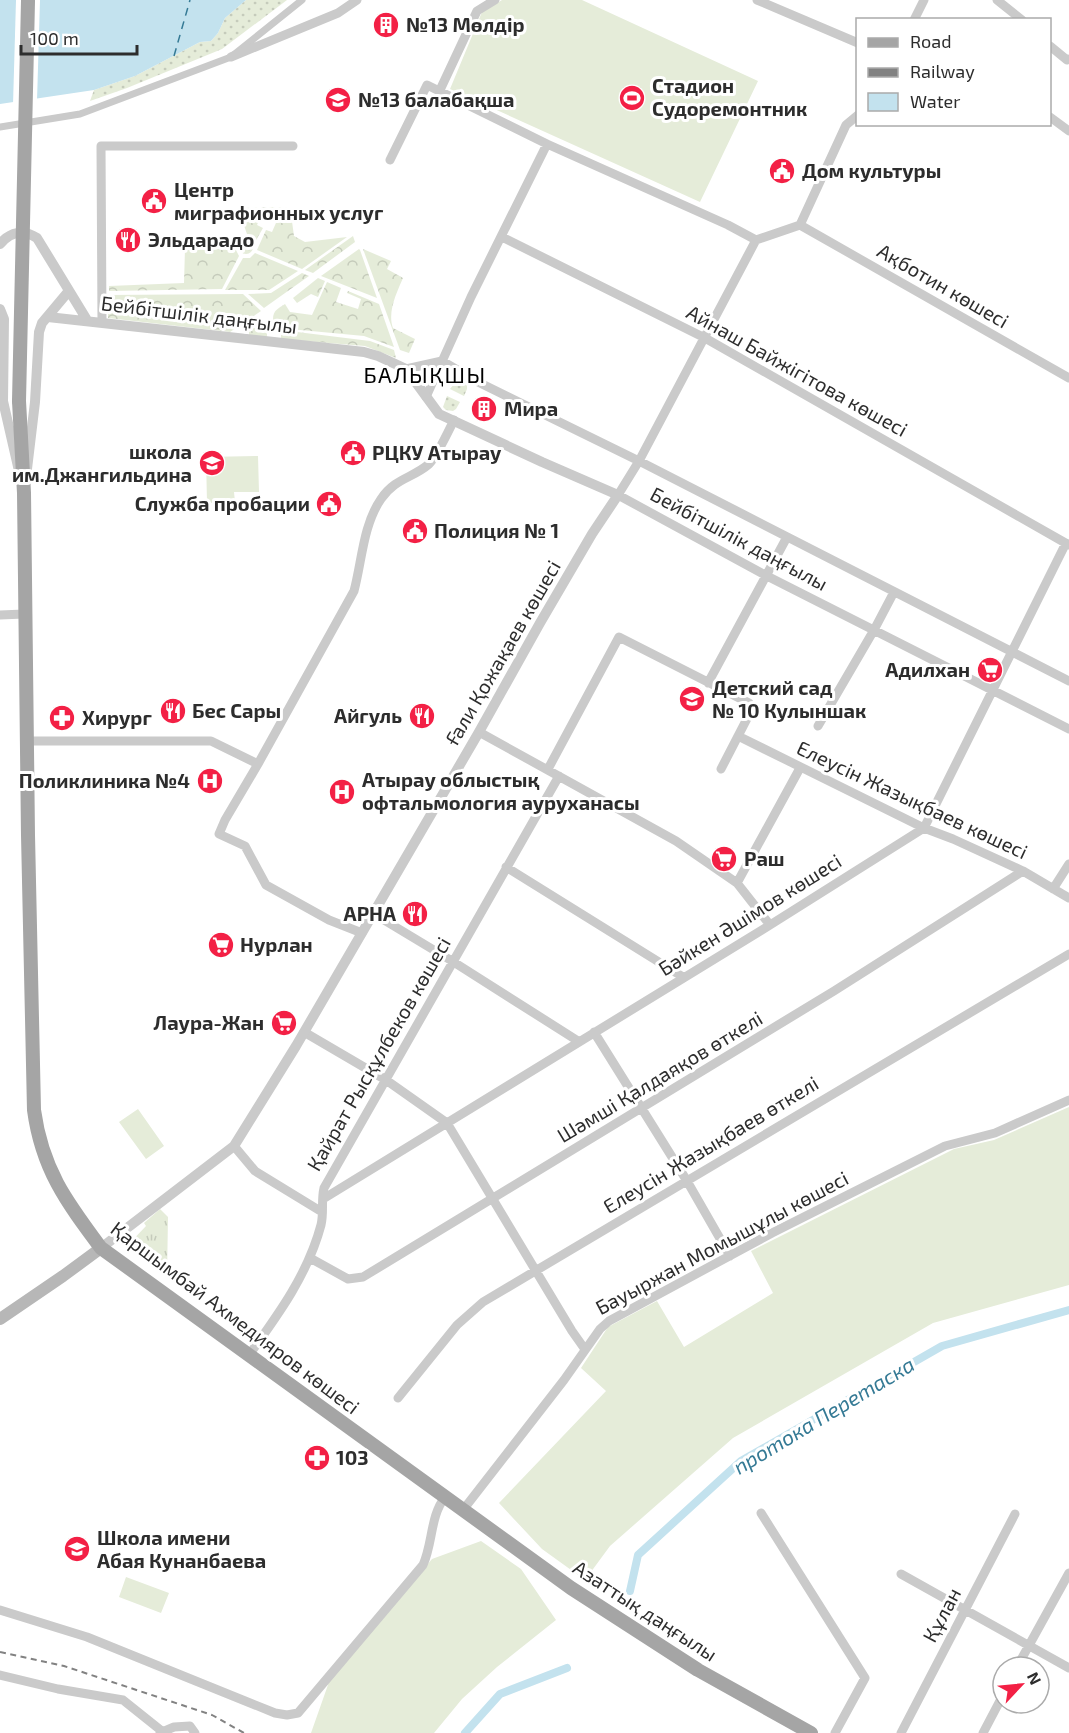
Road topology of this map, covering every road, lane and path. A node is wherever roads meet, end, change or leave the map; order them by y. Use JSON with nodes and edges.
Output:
{"nodes":[{"id":1,"x":302,"y":0,"type":"edge"},
{"id":2,"x":357,"y":0,"type":"edge"},
{"id":3,"x":495,"y":0,"type":"edge"},
{"id":4,"x":757,"y":0,"type":"edge"},
{"id":5,"x":924,"y":0,"type":"edge"},
{"id":6,"x":997,"y":0,"type":"edge"},
{"id":7,"x":28,"y":1,"type":"edge"},
{"id":8,"x":915,"y":18,"type":"edge"},
{"id":9,"x":1020,"y":18,"type":"edge"},
{"id":10,"x":856,"y":43,"type":"edge"},
{"id":11,"x":1051,"y":47,"type":"edge"},
{"id":12,"x":231,"y":57,"type":"junction"},
{"id":13,"x":1069,"y":59,"type":"edge"},
{"id":14,"x":440,"y":90,"type":"junction"},
{"id":15,"x":856,"y":117,"type":"edge"},
{"id":16,"x":1051,"y":118,"type":"edge"},
{"id":17,"x":0,"y":127,"type":"edge"},
{"id":18,"x":1069,"y":131,"type":"edge"},
{"id":19,"x":547,"y":144,"type":"junction"},
{"id":20,"x":293,"y":146,"type":"dead end"},
{"id":21,"x":390,"y":160,"type":"dead end"},
{"id":22,"x":800,"y":225,"type":"junction"},
{"id":23,"x":502,"y":237,"type":"junction"},
{"id":24,"x":756,"y":240,"type":"junction"},
{"id":25,"x":0,"y":244,"type":"edge"},
{"id":26,"x":68,"y":292,"type":"junction"},
{"id":27,"x":0,"y":309,"type":"edge"},
{"id":28,"x":48,"y":317,"type":"junction"},
{"id":29,"x":87,"y":320,"type":"junction"},
{"id":30,"x":102,"y":322,"type":"junction"},
{"id":31,"x":705,"y":338,"type":"junction"},
{"id":32,"x":442,"y":361,"type":"junction"},
{"id":33,"x":406,"y":369,"type":"junction"},
{"id":34,"x":1069,"y":378,"type":"edge"},
{"id":35,"x":426,"y":397,"type":"junction"},
{"id":36,"x":454,"y":420,"type":"junction"},
{"id":37,"x":639,"y":461,"type":"junction"},
{"id":38,"x":24,"y":493,"type":"junction"},
{"id":39,"x":618,"y":495,"type":"junction"},
{"id":40,"x":787,"y":537,"type":"junction"},
{"id":41,"x":1067,"y":544,"type":"edge"},
{"id":42,"x":767,"y":576,"type":"junction"},
{"id":43,"x":894,"y":592,"type":"junction"},
{"id":44,"x":0,"y":615,"type":"edge"},
{"id":45,"x":24,"y":615,"type":"junction"},
{"id":46,"x":874,"y":630,"type":"junction"},
{"id":47,"x":1011,"y":652,"type":"junction"},
{"id":48,"x":1069,"y":681,"type":"edge"},
{"id":49,"x":708,"y":683,"type":"junction"},
{"id":50,"x":994,"y":690,"type":"junction"},
{"id":51,"x":818,"y":726,"type":"dead end"},
{"id":52,"x":1069,"y":729,"type":"edge"},
{"id":53,"x":479,"y":732,"type":"junction"},
{"id":54,"x":738,"y":736,"type":"junction"},
{"id":55,"x":26,"y":741,"type":"junction"},
{"id":56,"x":258,"y":764,"type":"junction"},
{"id":57,"x":800,"y":768,"type":"junction"},
{"id":58,"x":721,"y":769,"type":"dead end"},
{"id":59,"x":548,"y":770,"type":"junction"},
{"id":60,"x":559,"y":776,"type":"junction"},
{"id":61,"x":924,"y":828,"type":"junction"},
{"id":62,"x":1069,"y":864,"type":"edge"},
{"id":63,"x":506,"y":867,"type":"junction"},
{"id":64,"x":1023,"y":871,"type":"junction"},
{"id":65,"x":737,"y":883,"type":"junction"},
{"id":66,"x":1053,"y":889,"type":"junction"},
{"id":67,"x":1069,"y":898,"type":"edge"},
{"id":68,"x":374,"y":914,"type":"junction"},
{"id":69,"x":770,"y":925,"type":"junction"},
{"id":70,"x":362,"y":933,"type":"junction"},
{"id":71,"x":1069,"y":954,"type":"edge"},
{"id":72,"x":452,"y":961,"type":"junction"},
{"id":73,"x":683,"y":977,"type":"junction"},
{"id":74,"x":304,"y":1032,"type":"junction"},
{"id":75,"x":594,"y":1032,"type":"junction"},
{"id":76,"x":578,"y":1041,"type":"junction"},
{"id":77,"x":386,"y":1080,"type":"junction"},
{"id":78,"x":1069,"y":1100,"type":"edge"},
{"id":79,"x":642,"y":1110,"type":"junction"},
{"id":80,"x":447,"y":1123,"type":"junction"},
{"id":81,"x":234,"y":1146,"type":"junction"},
{"id":82,"x":687,"y":1181,"type":"junction"},
{"id":83,"x":323,"y":1199,"type":"junction"},
{"id":84,"x":493,"y":1199,"type":"junction"},
{"id":85,"x":322,"y":1212,"type":"junction"},
{"id":86,"x":101,"y":1248,"type":"junction"},
{"id":87,"x":730,"y":1256,"type":"junction"},
{"id":88,"x":310,"y":1258,"type":"junction"},
{"id":89,"x":536,"y":1270,"type":"junction"},
{"id":90,"x":0,"y":1319,"type":"edge"},
{"id":91,"x":584,"y":1348,"type":"junction"},
{"id":92,"x":249,"y":1355,"type":"junction"},
{"id":93,"x":398,"y":1398,"type":"dead end"},
{"id":94,"x":445,"y":1497,"type":"junction"},
{"id":95,"x":463,"y":1510,"type":"junction"},
{"id":96,"x":761,"y":1513,"type":"dead end"},
{"id":97,"x":1015,"y":1514,"type":"dead end"},
{"id":98,"x":1069,"y":1573,"type":"edge"},
{"id":99,"x":901,"y":1574,"type":"dead end"},
{"id":100,"x":0,"y":1610,"type":"edge"},
{"id":101,"x":965,"y":1611,"type":"junction"},
{"id":102,"x":1028,"y":1646,"type":"junction"},
{"id":103,"x":1023,"y":1655,"type":"edge"},
{"id":104,"x":1069,"y":1668,"type":"edge"},
{"id":105,"x":0,"y":1675,"type":"edge"},
{"id":106,"x":992,"y":1715,"type":"edge"},
{"id":107,"x":162,"y":1732,"type":"edge"},
{"id":108,"x":195,"y":1733,"type":"edge"},
{"id":109,"x":811,"y":1733,"type":"edge"},
{"id":110,"x":835,"y":1733,"type":"edge"},
{"id":111,"x":901,"y":1733,"type":"edge"},
{"id":112,"x":983,"y":1733,"type":"edge"}],
"edges":[{"from":1,"to":12,"type":"street"},
{"from":2,"to":12,"type":"street"},
{"from":3,"to":14,"type":"street"},
{"from":4,"to":10,"type":"street"},
{"from":5,"to":8,"type":"street"},
{"from":6,"to":9,"type":"street"},
{"from":7,"to":38,"type":"main road","name":"Қаршымбай Ахмедияров көшесі","bridge":true},
{"from":11,"to":13,"type":"street"},
{"from":12,"to":17,"type":"street"},
{"from":14,"to":19,"type":"street"},
{"from":14,"to":21,"type":"street"},
{"from":15,"to":22,"type":"street"},
{"from":16,"to":18,"type":"street"},
{"from":19,"to":23,"type":"street"},
{"from":19,"to":24,"type":"street"},
{"from":20,"to":30,"type":"street"},
{"from":22,"to":24,"type":"street"},
{"from":22,"to":34,"type":"street","name":"Ақботин көшесі"},
{"from":23,"to":31,"type":"street","name":"Айнаш Байжігітова көшесі"},
{"from":23,"to":32,"type":"street"},
{"from":24,"to":31,"type":"street","name":"Ғали Қожақаев көшесі"},
{"from":25,"to":26,"type":"street","name":"Бейбітшілік даңғылы"},
{"from":26,"to":28,"type":"street"},
{"from":26,"to":29,"type":"street","name":"Бейбітшілік даңғылы"},
{"from":27,"to":38,"type":"street"},
{"from":28,"to":29,"type":"street"},
{"from":28,"to":38,"type":"street"},
{"from":29,"to":30,"type":"street","name":"Бейбітшілік даңғылы"},
{"from":30,"to":33,"type":"street","name":"Бейбітшілік даңғылы"},
{"from":31,"to":37,"type":"street","name":"Ғали Қожақаев көшесі"},
{"from":31,"to":41,"type":"street","name":"Айнаш Байжігітова көшесі"},
{"from":32,"to":33,"type":"street"},
{"from":32,"to":35,"type":"street"},
{"from":32,"to":37,"type":"street","name":"Бейбітшілік даңғылы"},
{"from":33,"to":35,"type":"street","name":"Бейбітшілік даңғылы"},
{"from":35,"to":36,"type":"street","name":"Бейбітшілік даңғылы"},
{"from":36,"to":39,"type":"street","name":"Бейбітшілік даңғылы"},
{"from":36,"to":56,"type":"street"},
{"from":37,"to":39,"type":"street","name":"Ғали Қожақаев көшесі"},
{"from":37,"to":40,"type":"street","name":"Бейбітшілік даңғылы"},
{"from":38,"to":45,"type":"main road","name":"Қаршымбай Ахмедияров көшесі"},
{"from":39,"to":42,"type":"street","name":"Бейбітшілік даңғылы"},
{"from":39,"to":53,"type":"street","name":"Ғали Қожақаев көшесі"},
{"from":40,"to":42,"type":"street"},
{"from":40,"to":43,"type":"street","name":"Бейбітшілік даңғылы"},
{"from":41,"to":47,"type":"street"},
{"from":42,"to":46,"type":"street","name":"Бейбітшілік даңғылы"},
{"from":42,"to":49,"type":"street"},
{"from":43,"to":46,"type":"street"},
{"from":43,"to":47,"type":"street","name":"Бейбітшілік даңғылы"},
{"from":44,"to":45,"type":"street"},
{"from":45,"to":55,"type":"main road","name":"Қаршымбай Ахмедияров көшесі"},
{"from":46,"to":50,"type":"street","name":"Бейбітшілік даңғылы"},
{"from":46,"to":51,"type":"street"},
{"from":47,"to":48,"type":"street","name":"Бейбітшілік даңғылы"},
{"from":47,"to":50,"type":"street"},
{"from":49,"to":54,"type":"street"},
{"from":49,"to":59,"type":"street"},
{"from":50,"to":52,"type":"street","name":"Бейбітшілік даңғылы"},
{"from":50,"to":61,"type":"street"},
{"from":53,"to":59,"type":"street"},
{"from":53,"to":68,"type":"street","name":"Ғали Қожақаев көшесі"},
{"from":54,"to":57,"type":"street","name":"Елеусін Жазықбаев көшесі"},
{"from":54,"to":58,"type":"street"},
{"from":55,"to":56,"type":"street"},
{"from":55,"to":86,"type":"main road","name":"Қаршымбай Ахмедияров көшесі"},
{"from":56,"to":70,"type":"street"},
{"from":57,"to":61,"type":"street","name":"Елеусін Жазықбаев көшесі"},
{"from":57,"to":65,"type":"street"},
{"from":59,"to":60,"type":"street"},
{"from":60,"to":63,"type":"street","name":"Қайрат Рысқұлбеков көшесі"},
{"from":60,"to":65,"type":"street"},
{"from":61,"to":64,"type":"street","name":"Елеусін Жазықбаев көшесі"},
{"from":61,"to":69,"type":"street","name":"Бәйкен Әшімов көшесі"},
{"from":62,"to":66,"type":"street"},
{"from":63,"to":72,"type":"street","name":"Қайрат Рысқұлбеков көшесі"},
{"from":63,"to":73,"type":"street"},
{"from":64,"to":66,"type":"street","name":"Елеусін Жазықбаев көшесі"},
{"from":64,"to":79,"type":"street","name":"Шәмші Қалдаяқов өткелі"},
{"from":65,"to":69,"type":"street"},
{"from":66,"to":67,"type":"street","name":"Елеусін Жазықбаев көшесі"},
{"from":68,"to":70,"type":"street","name":"Ғали Қожақаев көшесі"},
{"from":68,"to":72,"type":"street"},
{"from":69,"to":73,"type":"street","name":"Бәйкен Әшімов көшесі"},
{"from":70,"to":74,"type":"street","name":"Ғали Қожақаев көшесі"},
{"from":71,"to":82,"type":"street","name":"Елеусін Жазықбаев өткелі"},
{"from":72,"to":76,"type":"street"},
{"from":72,"to":77,"type":"street","name":"Қайрат Рысқұлбеков көшесі"},
{"from":73,"to":75,"type":"street","name":"Бәйкен Әшімов көшесі"},
{"from":74,"to":77,"type":"street"},
{"from":74,"to":81,"type":"street","name":"Ғали Қожақаев көшесі"},
{"from":75,"to":76,"type":"street","name":"Бәйкен Әшімов көшесі"},
{"from":75,"to":79,"type":"street"},
{"from":76,"to":80,"type":"street","name":"Бәйкен Әшімов көшесі"},
{"from":77,"to":80,"type":"street"},
{"from":77,"to":83,"type":"street","name":"Қайрат Рысқұлбеков көшесі"},
{"from":78,"to":87,"type":"street","name":"Бауыржан Момышұлы көшесі"},
{"from":79,"to":82,"type":"street"},
{"from":79,"to":84,"type":"street","name":"Шәмші Қалдаяқов өткелі"},
{"from":80,"to":83,"type":"street","name":"Бәйкен Әшімов көшесі"},
{"from":80,"to":84,"type":"street"},
{"from":81,"to":85,"type":"street"},
{"from":81,"to":86,"type":"street","name":"Ғали Қожақаев көшесі"},
{"from":82,"to":87,"type":"street"},
{"from":82,"to":89,"type":"street","name":"Елеусін Жазықбаев өткелі"},
{"from":83,"to":85,"type":"street","name":"Қайрат Рысқұлбеков көшесі"},
{"from":84,"to":88,"type":"street","name":"Шәмші Қалдаяқов өткелі"},
{"from":84,"to":89,"type":"street"},
{"from":85,"to":88,"type":"street","name":"Қайрат Рысқұлбеков көшесі"},
{"from":86,"to":90,"type":"main road"},
{"from":86,"to":92,"type":"main road","name":"Қаршымбай Ахмедияров көшесі"},
{"from":87,"to":91,"type":"street","name":"Бауыржан Момышұлы көшесі"},
{"from":88,"to":92,"type":"street","name":"Қайрат Рысқұлбеков көшесі"},
{"from":89,"to":91,"type":"street"},
{"from":89,"to":93,"type":"street","name":"Елеусін Жазықбаев өткелі"},
{"from":91,"to":95,"type":"street","name":"Бауыржан Момышұлы көшесі"},
{"from":92,"to":94,"type":"main road","name":"Қаршымбай Ахмедияров көшесі"},
{"from":94,"to":95,"type":"main road","name":"Қаршымбай Ахмедияров көшесі"},
{"from":94,"to":100,"type":"street"},
{"from":95,"to":109,"type":"main road","name":"Азаттық даңғылы"},
{"from":96,"to":110,"type":"street"},
{"from":97,"to":101,"type":"street","name":"Құлан"},
{"from":98,"to":102,"type":"street"},
{"from":99,"to":101,"type":"street"},
{"from":101,"to":102,"type":"street"},
{"from":101,"to":111,"type":"street","name":"Құлан"},
{"from":102,"to":103,"type":"street"},
{"from":102,"to":104,"type":"street"},
{"from":105,"to":107,"type":"street"},
{"from":106,"to":112,"type":"street"},
{"from":107,"to":108,"type":"street"}]}
